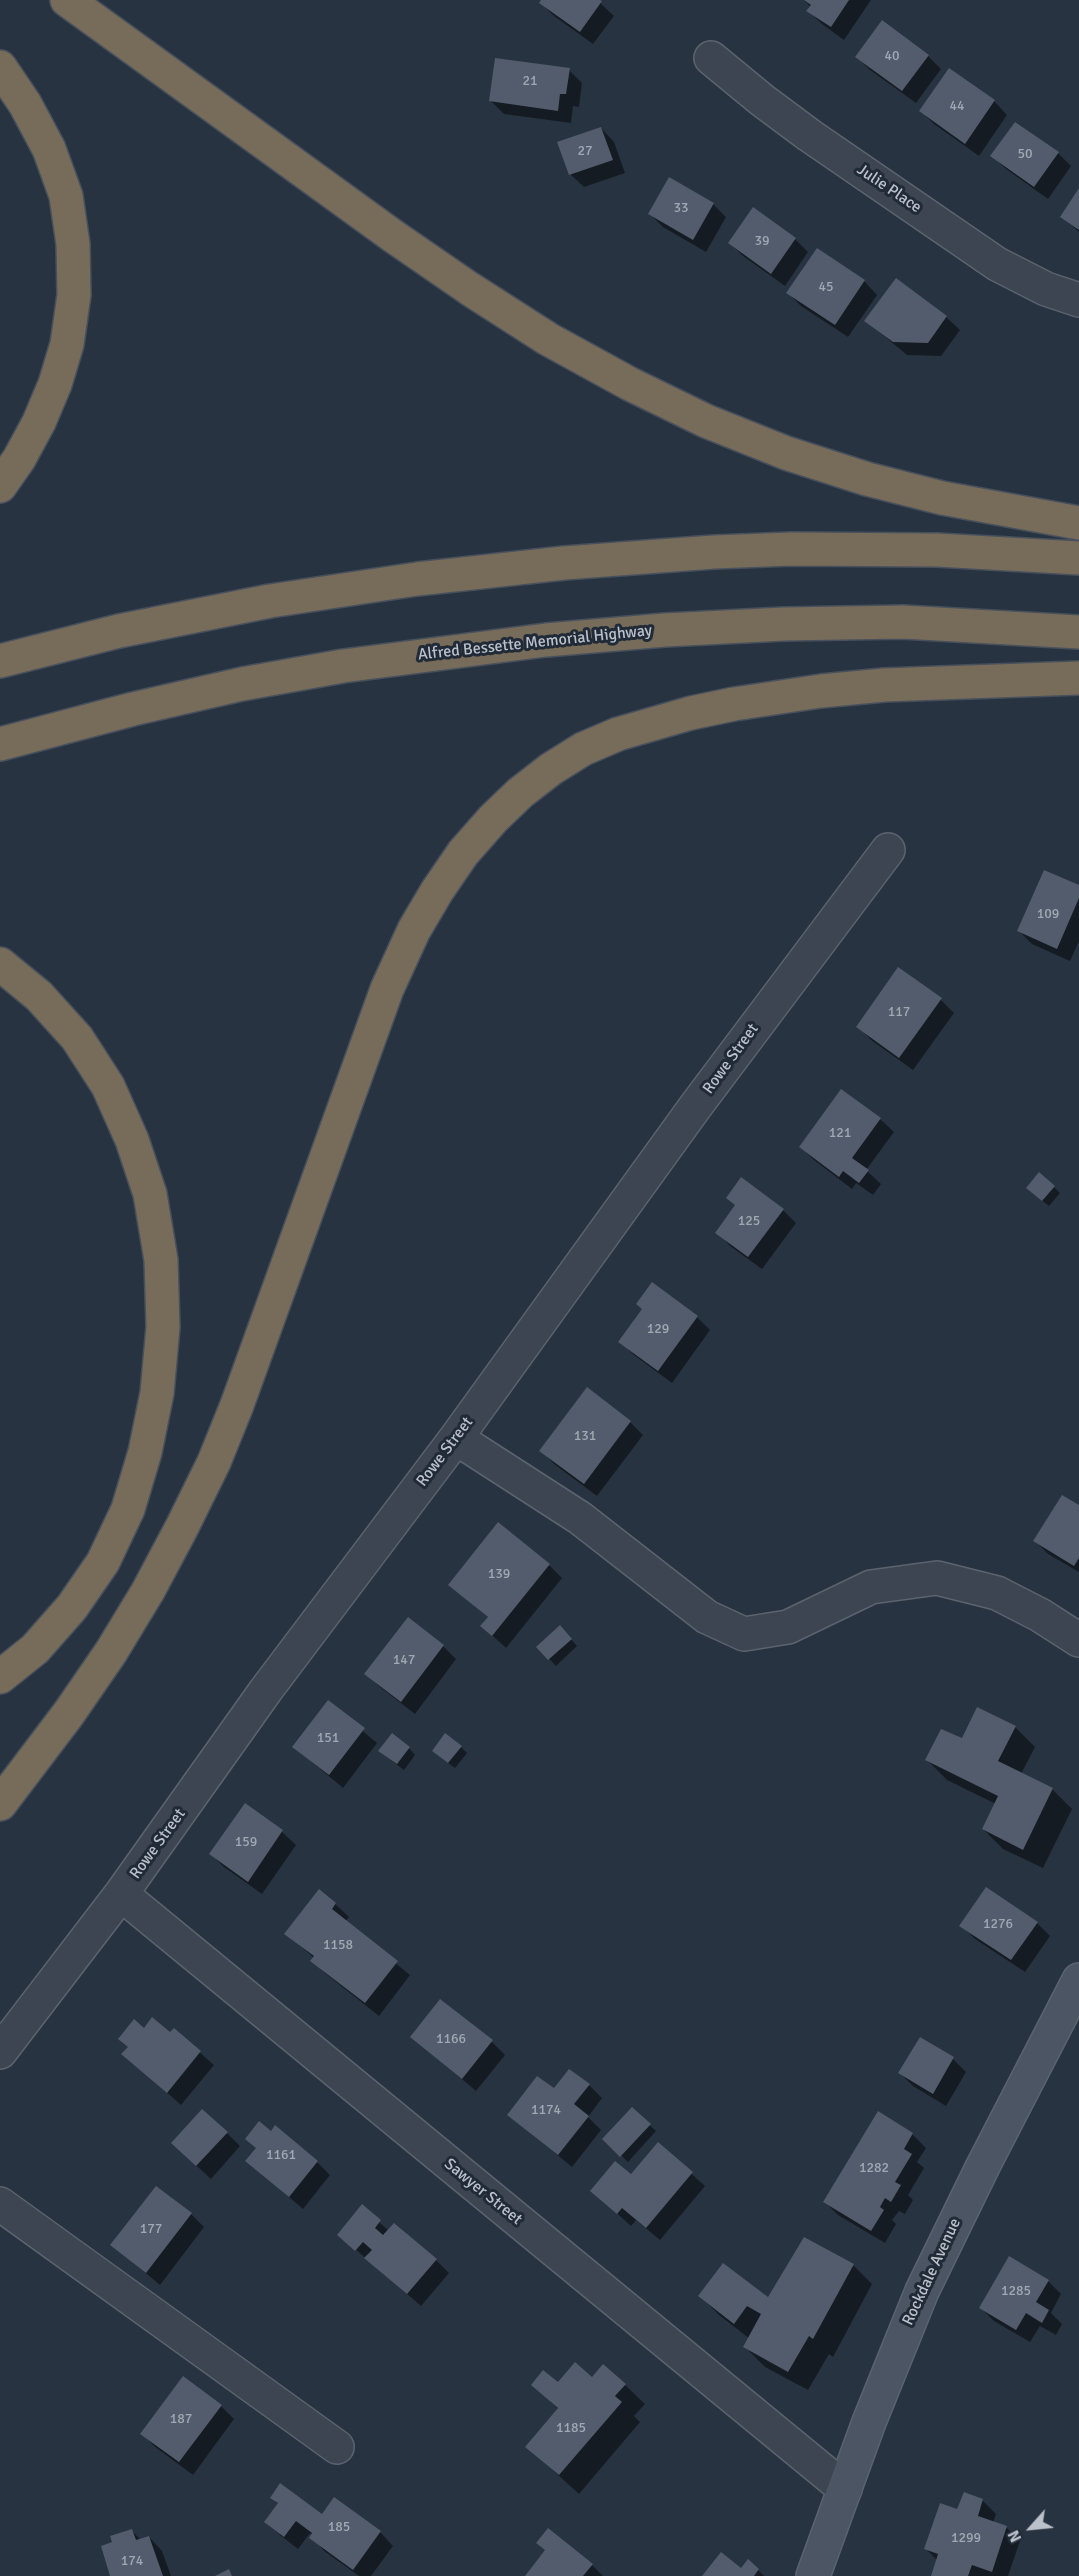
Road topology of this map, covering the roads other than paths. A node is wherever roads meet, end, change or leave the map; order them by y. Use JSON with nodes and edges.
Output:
{"nodes":[{"id":1,"x":67,"y":0,"type":"edge"},
{"id":2,"x":711,"y":58,"type":"dead end"},
{"id":3,"x":0,"y":67,"type":"edge"},
{"id":4,"x":1079,"y":300,"type":"edge"},
{"id":5,"x":0,"y":486,"type":"edge"},
{"id":6,"x":1079,"y":524,"type":"edge"},
{"id":7,"x":1079,"y":558,"type":"edge"},
{"id":8,"x":1079,"y":632,"type":"edge"},
{"id":9,"x":0,"y":662,"type":"edge"},
{"id":10,"x":1079,"y":678,"type":"edge"},
{"id":11,"x":0,"y":744,"type":"edge"},
{"id":12,"x":888,"y":850,"type":"dead end"},
{"id":13,"x":0,"y":964,"type":"edge"},
{"id":14,"x":456,"y":1438,"type":"junction"},
{"id":15,"x":1079,"y":1640,"type":"edge"},
{"id":16,"x":0,"y":1677,"type":"edge"},
{"id":17,"x":0,"y":1804,"type":"edge"},
{"id":18,"x":122,"y":1894,"type":"junction"},
{"id":19,"x":1079,"y":1980,"type":"edge"},
{"id":20,"x":0,"y":2052,"type":"edge"},
{"id":21,"x":0,"y":2204,"type":"edge"},
{"id":22,"x":337,"y":2447,"type":"dead end"},
{"id":23,"x":845,"y":2489,"type":"junction"},
{"id":24,"x":813,"y":2576,"type":"edge"}],
"edges":[{"from":1,"to":6,"type":"highway"},
{"from":2,"to":4,"type":"street","name":"Julie Place"},
{"from":3,"to":5,"type":"highway"},
{"from":7,"to":9,"type":"highway"},
{"from":8,"to":11,"type":"highway","name":"Alfred Bessette Memorial Highway"},
{"from":10,"to":17,"type":"highway"},
{"from":12,"to":14,"type":"street","name":"Rowe Street"},
{"from":13,"to":16,"type":"highway"},
{"from":14,"to":15,"type":"street"},
{"from":14,"to":18,"type":"street","name":"Rowe Street"},
{"from":18,"to":20,"type":"street","name":"Rowe Street"},
{"from":18,"to":23,"type":"street","name":"Sawyer Street"},
{"from":19,"to":23,"type":"main road","name":"Rockdale Avenue"},
{"from":21,"to":22,"type":"street"},
{"from":23,"to":24,"type":"main road","name":"Rockdale Avenue"}]}
